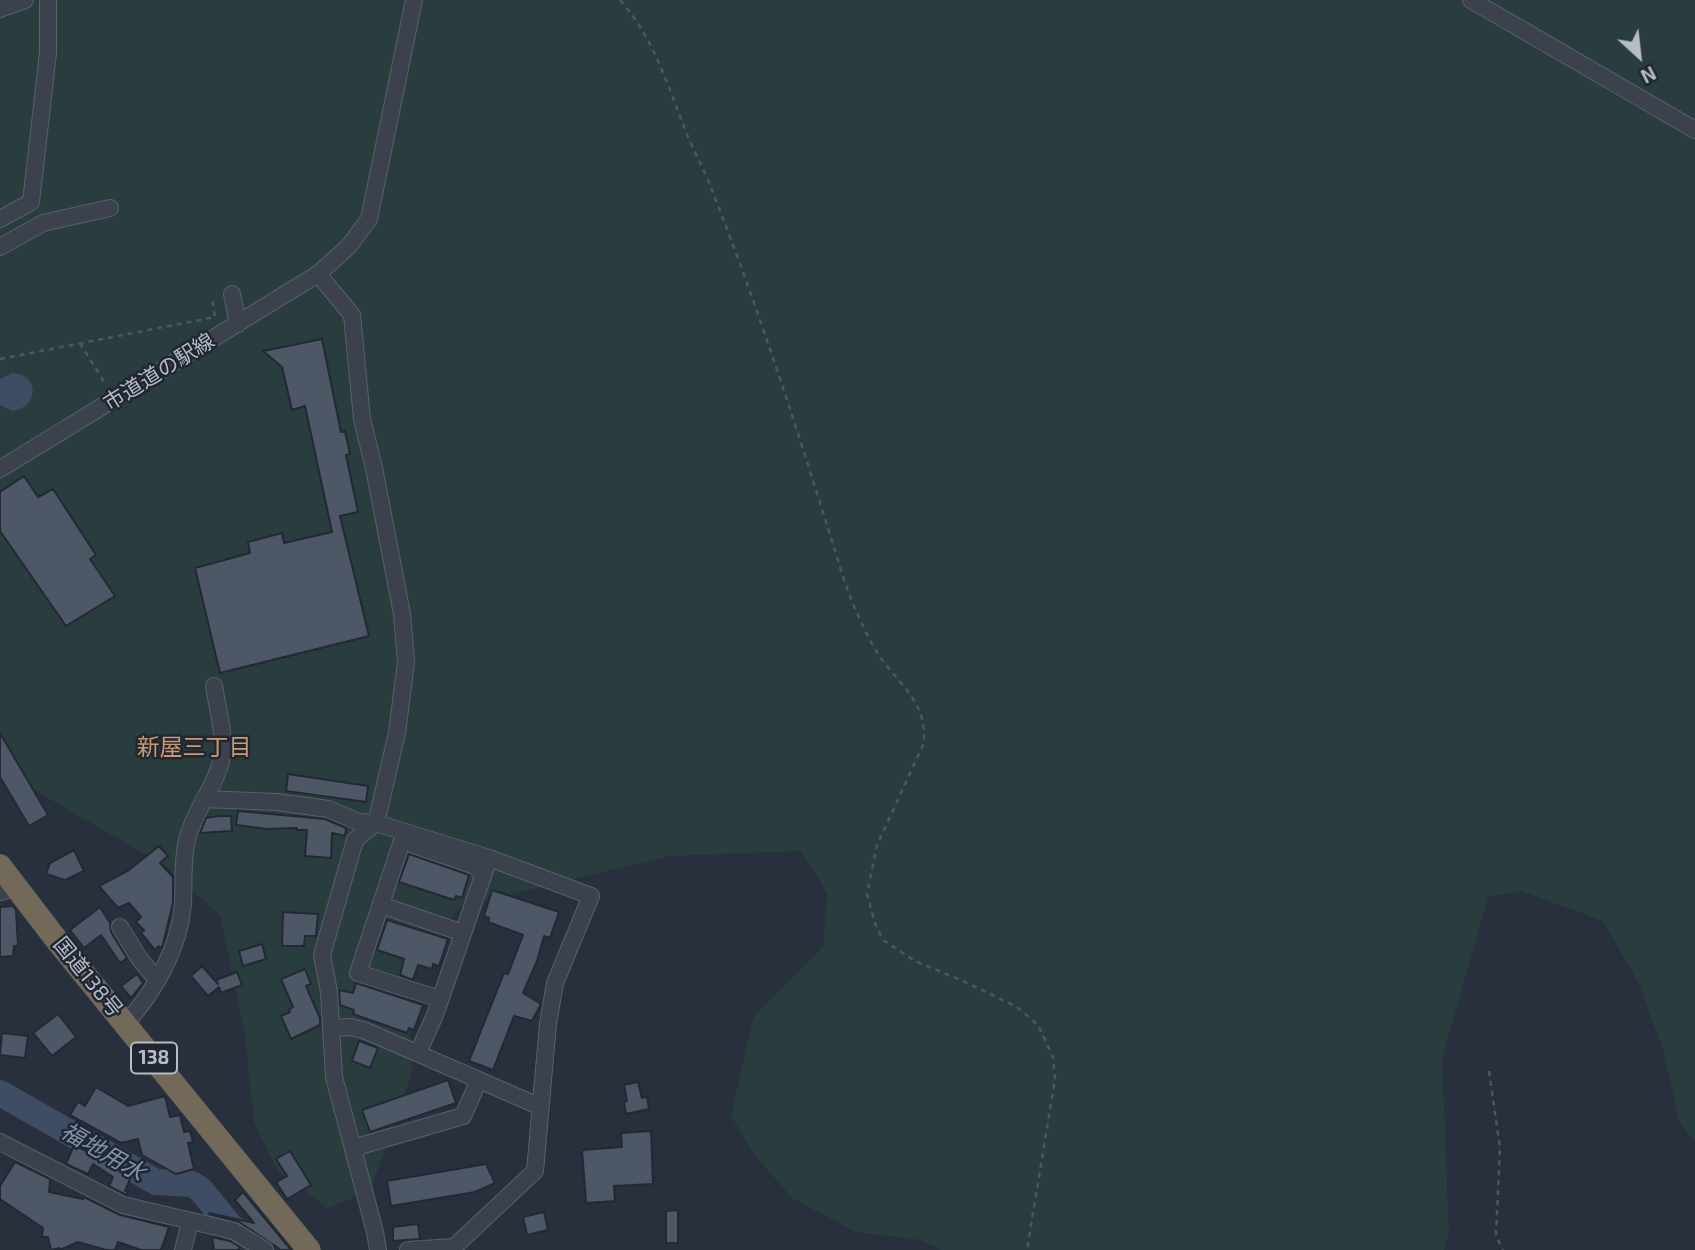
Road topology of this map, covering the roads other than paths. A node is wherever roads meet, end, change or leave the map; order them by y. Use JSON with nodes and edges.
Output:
{"nodes":[{"id":1,"x":25,"y":0,"type":"edge"},
{"id":2,"x":48,"y":0,"type":"edge"},
{"id":3,"x":414,"y":0,"type":"edge"},
{"id":4,"x":1471,"y":0,"type":"edge"},
{"id":5,"x":0,"y":9,"type":"edge"},
{"id":6,"x":1695,"y":130,"type":"edge"},
{"id":7,"x":110,"y":208,"type":"dead end"},
{"id":8,"x":0,"y":219,"type":"edge"},
{"id":9,"x":0,"y":247,"type":"edge"},
{"id":10,"x":318,"y":274,"type":"junction"},
{"id":11,"x":232,"y":294,"type":"dead end"},
{"id":12,"x":238,"y":324,"type":"junction"},
{"id":13,"x":0,"y":470,"type":"edge"},
{"id":14,"x":214,"y":686,"type":"dead end"},
{"id":15,"x":204,"y":799,"type":"junction"},
{"id":16,"x":376,"y":822,"type":"junction"},
{"id":17,"x":0,"y":866,"type":"edge"},
{"id":18,"x":486,"y":866,"type":"junction"},
{"id":19,"x":9,"y":890,"type":"edge"},
{"id":20,"x":381,"y":905,"type":"junction"},
{"id":21,"x":120,"y":927,"type":"dead end"},
{"id":22,"x":463,"y":933,"type":"junction"},
{"id":23,"x":157,"y":980,"type":"junction"},
{"id":24,"x":440,"y":999,"type":"junction"},
{"id":25,"x":126,"y":1023,"type":"junction"},
{"id":26,"x":331,"y":1028,"type":"junction"},
{"id":27,"x":418,"y":1053,"type":"junction"},
{"id":28,"x":479,"y":1080,"type":"junction"},
{"id":29,"x":541,"y":1107,"type":"junction"},
{"id":30,"x":0,"y":1142,"type":"edge"},
{"id":31,"x":352,"y":1148,"type":"junction"},
{"id":32,"x":191,"y":1222,"type":"junction"},
{"id":33,"x":183,"y":1250,"type":"edge"},
{"id":34,"x":265,"y":1250,"type":"edge"},
{"id":35,"x":309,"y":1250,"type":"edge"},
{"id":36,"x":378,"y":1250,"type":"edge"},
{"id":37,"x":408,"y":1250,"type":"edge"}],
"edges":[{"from":1,"to":5,"type":"street"},
{"from":2,"to":8,"type":"street"},
{"from":3,"to":10,"type":"street","name":"市道道の駅線"},
{"from":4,"to":6,"type":"street"},
{"from":7,"to":9,"type":"street"},
{"from":10,"to":12,"type":"street","name":"市道道の駅線"},
{"from":10,"to":16,"type":"street"},
{"from":11,"to":12,"type":"street"},
{"from":12,"to":13,"type":"street","name":"市道道の駅線"},
{"from":14,"to":15,"type":"street"},
{"from":15,"to":16,"type":"street"},
{"from":15,"to":23,"type":"street"},
{"from":16,"to":18,"type":"street"},
{"from":16,"to":26,"type":"street"},
{"from":17,"to":19,"type":"highway","name":"国道138号","number":"138"},
{"from":18,"to":20,"type":"street"},
{"from":18,"to":22,"type":"street"},
{"from":18,"to":29,"type":"street"},
{"from":19,"to":25,"type":"highway","name":"国道138号","number":"138"},
{"from":20,"to":22,"type":"street"},
{"from":20,"to":24,"type":"street"},
{"from":21,"to":23,"type":"street"},
{"from":22,"to":24,"type":"street"},
{"from":23,"to":25,"type":"street"},
{"from":24,"to":27,"type":"street"},
{"from":25,"to":35,"type":"highway","name":"国道138号","number":"138"},
{"from":26,"to":27,"type":"street"},
{"from":26,"to":31,"type":"street"},
{"from":27,"to":28,"type":"street"},
{"from":28,"to":29,"type":"street"},
{"from":28,"to":31,"type":"street"},
{"from":29,"to":37,"type":"street"},
{"from":30,"to":32,"type":"street"},
{"from":31,"to":36,"type":"street"},
{"from":32,"to":33,"type":"street"},
{"from":32,"to":34,"type":"street"}]}
